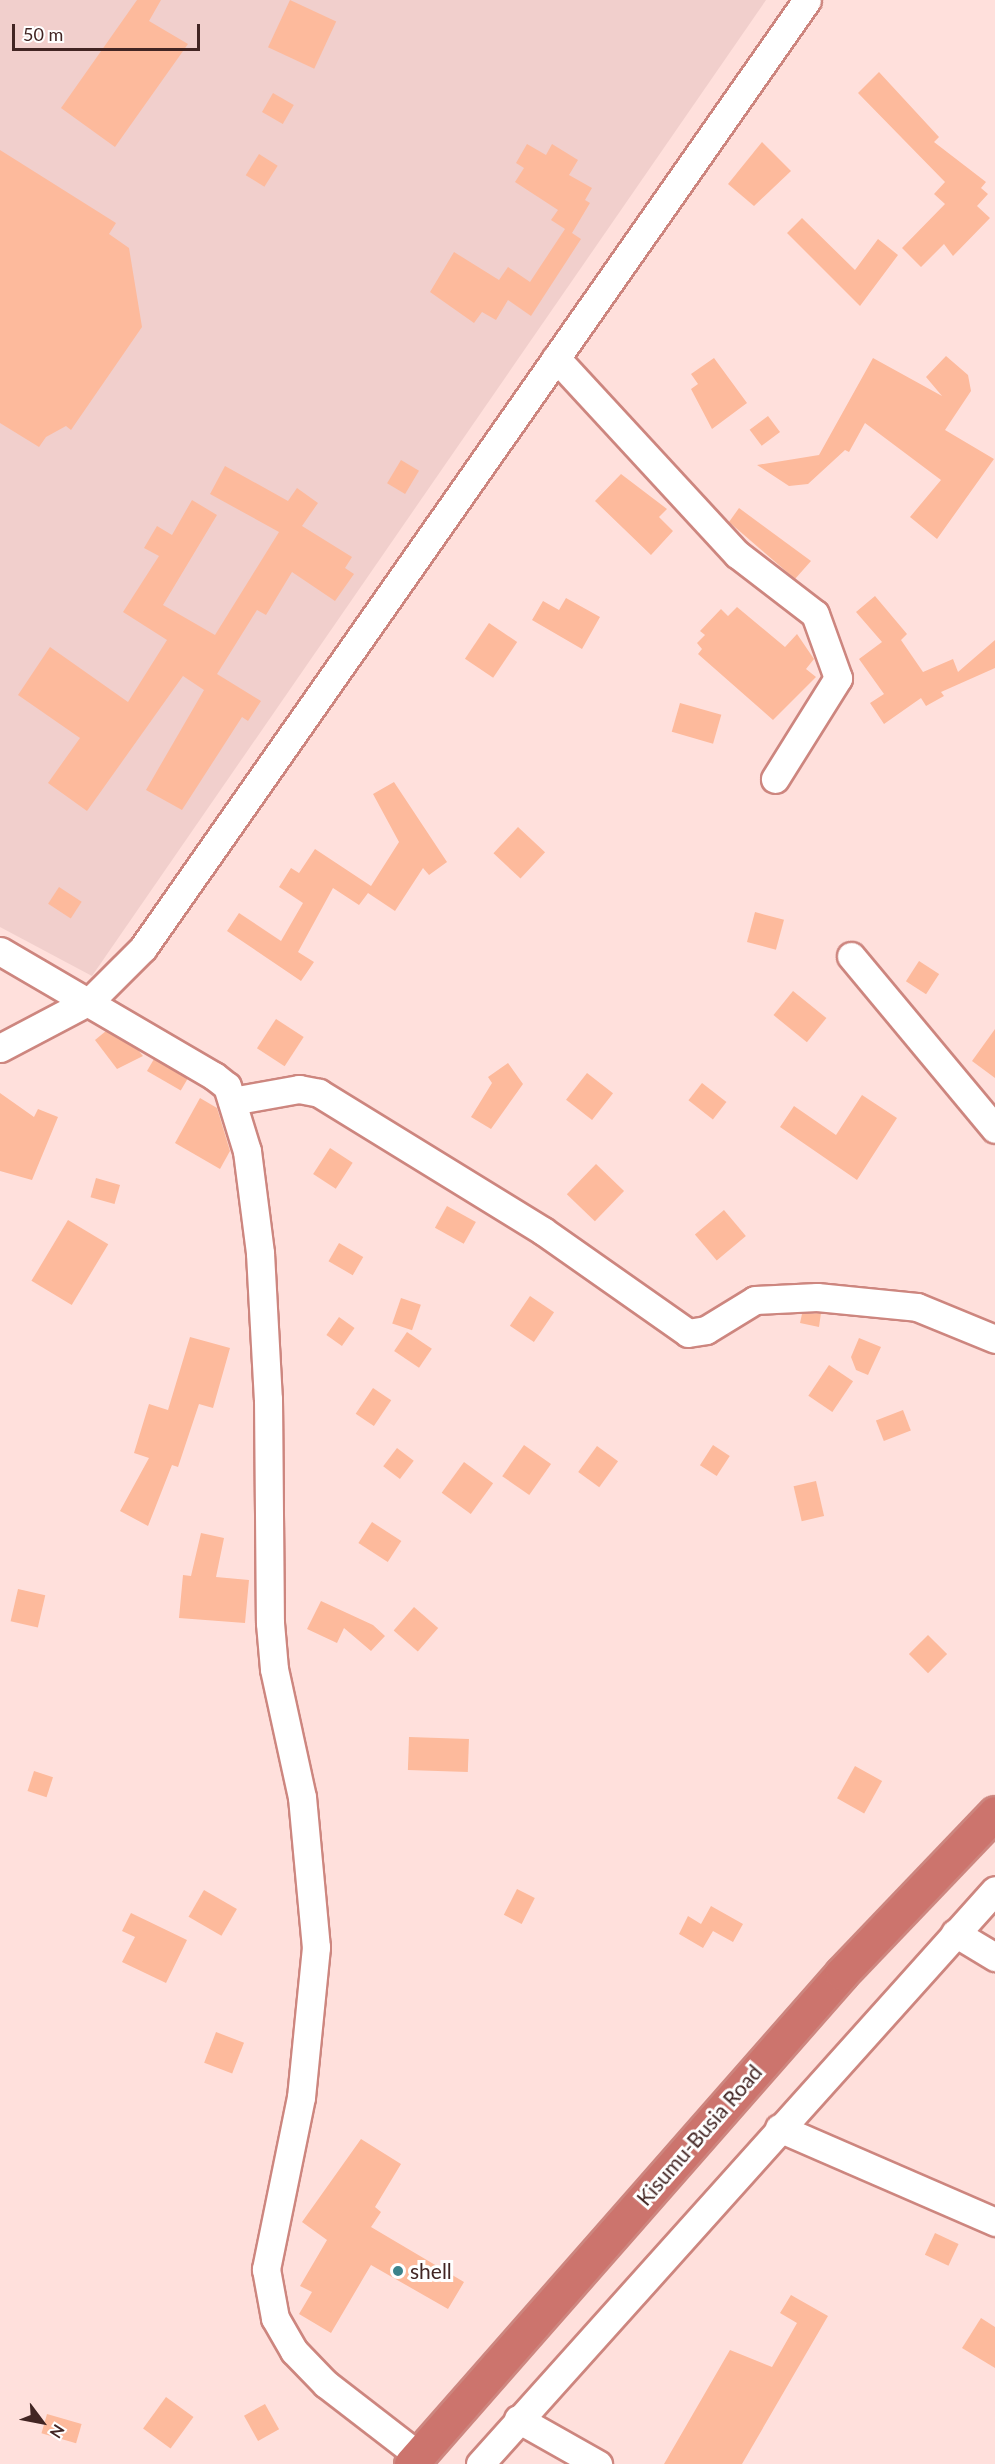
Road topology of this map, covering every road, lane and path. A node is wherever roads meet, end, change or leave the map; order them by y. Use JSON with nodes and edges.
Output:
{"nodes":[{"id":1,"x":807,"y":0,"type":"edge"},
{"id":2,"x":556,"y":358,"type":"junction"},
{"id":3,"x":775,"y":779,"type":"dead end"},
{"id":4,"x":0,"y":951,"type":"edge"},
{"id":5,"x":851,"y":956,"type":"dead end"},
{"id":6,"x":91,"y":1000,"type":"junction"},
{"id":7,"x":0,"y":1048,"type":"edge"},
{"id":8,"x":232,"y":1101,"type":"junction"},
{"id":9,"x":995,"y":1129,"type":"edge"},
{"id":10,"x":995,"y":1340,"type":"edge"},
{"id":11,"x":995,"y":1813,"type":"edge"},
{"id":12,"x":995,"y":1890,"type":"edge"},
{"id":13,"x":955,"y":1933,"type":"junction"},
{"id":14,"x":995,"y":1957,"type":"edge"},
{"id":15,"x":779,"y":2128,"type":"junction"},
{"id":16,"x":995,"y":2222,"type":"edge"},
{"id":17,"x":518,"y":2419,"type":"junction"},
{"id":18,"x":414,"y":2460,"type":"edge"},
{"id":19,"x":480,"y":2464,"type":"edge"},
{"id":20,"x":598,"y":2464,"type":"edge"}],
"edges":[{"from":1,"to":2,"type":"street"},
{"from":2,"to":3,"type":"street"},
{"from":2,"to":6,"type":"street"},
{"from":4,"to":6,"type":"street"},
{"from":5,"to":9,"type":"street"},
{"from":6,"to":7,"type":"street"},
{"from":6,"to":8,"type":"street"},
{"from":8,"to":10,"type":"street"},
{"from":8,"to":18,"type":"street"},
{"from":11,"to":18,"type":"highway","name":"Kisumu-Busia Road"},
{"from":12,"to":13,"type":"street"},
{"from":13,"to":14,"type":"street"},
{"from":13,"to":15,"type":"street"},
{"from":15,"to":16,"type":"street"},
{"from":15,"to":17,"type":"street"},
{"from":17,"to":19,"type":"street"},
{"from":17,"to":20,"type":"street"}]}
